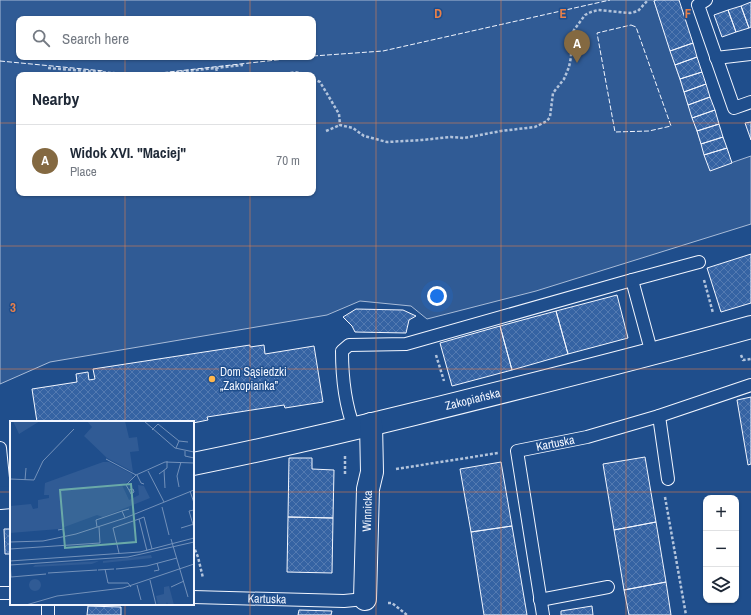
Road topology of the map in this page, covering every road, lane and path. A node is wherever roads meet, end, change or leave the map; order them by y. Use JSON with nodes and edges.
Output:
{"nodes":[{"id":1,"x":648,"y":0,"type":"edge"},
{"id":2,"x":706,"y":0,"type":"edge"},
{"id":3,"x":751,"y":54,"type":"edge"},
{"id":4,"x":716,"y":58,"type":"junction"},
{"id":5,"x":243,"y":65,"type":"dead end"},
{"id":6,"x":48,"y":68,"type":"dead end"},
{"id":7,"x":216,"y":68,"type":"junction"},
{"id":8,"x":99,"y":72,"type":"edge"},
{"id":9,"x":179,"y":72,"type":"edge"},
{"id":10,"x":217,"y":72,"type":"edge"},
{"id":11,"x":316,"y":80,"type":"edge"},
{"id":12,"x":751,"y":102,"type":"edge"},
{"id":13,"x":340,"y":125,"type":"junction"},
{"id":14,"x":326,"y":131,"type":"dead end"},
{"id":15,"x":699,"y":262,"type":"joint"},
{"id":16,"x":632,"y":280,"type":"junction"},
{"id":17,"x":715,"y":319,"type":"dead end"},
{"id":18,"x":751,"y":327,"type":"edge"},
{"id":19,"x":740,"y":351,"type":"dead end"},
{"id":20,"x":652,"y":354,"type":"junction"},
{"id":21,"x":751,"y":359,"type":"edge"},
{"id":22,"x":751,"y":385,"type":"edge"},
{"id":23,"x":658,"y":416,"type":"junction"},
{"id":24,"x":363,"y":426,"type":"junction"},
{"id":25,"x":0,"y":448,"type":"edge"},
{"id":26,"x":517,"y":451,"type":"junction"},
{"id":27,"x":194,"y":464,"type":"edge"},
{"id":28,"x":404,"y":467,"type":"dead end"},
{"id":29,"x":668,"y":479,"type":"joint"},
{"id":30,"x":5,"y":498,"type":"edge"},
{"id":31,"x":194,"y":547,"type":"edge"},
{"id":32,"x":203,"y":578,"type":"dead end"},
{"id":33,"x":608,"y":586,"type":"dead end"},
{"id":34,"x":194,"y":597,"type":"edge"},
{"id":35,"x":365,"y":599,"type":"joint"},
{"id":36,"x":540,"y":600,"type":"junction"},
{"id":37,"x":543,"y":615,"type":"edge"},
{"id":38,"x":686,"y":615,"type":"edge"}],
"edges":[{"from":1,"to":13,"type":"path"},
{"from":2,"to":4,"type":"lane"},
{"from":3,"to":4,"type":"lane"},
{"from":4,"to":12,"type":"lane"},
{"from":5,"to":7,"type":"path"},
{"from":6,"to":8,"type":"path"},
{"from":7,"to":9,"type":"path"},
{"from":7,"to":10,"type":"path"},
{"from":11,"to":13,"type":"path"},
{"from":13,"to":14,"type":"path"},
{"from":15,"to":16,"type":"lane"},
{"from":15,"to":17,"type":"path"},
{"from":16,"to":20,"type":"lane"},
{"from":16,"to":24,"type":"lane"},
{"from":18,"to":20,"type":"street","name":"Zakopiańska"},
{"from":19,"to":21,"type":"path"},
{"from":20,"to":24,"type":"street","name":"Zakopiańska"},
{"from":22,"to":23,"type":"lane","name":"Kartuska"},
{"from":23,"to":26,"type":"lane","name":"Kartuska"},
{"from":23,"to":29,"type":"lane"},
{"from":24,"to":27,"type":"street","name":"Zakopiańska"},
{"from":24,"to":35,"type":"street","name":"Winnicka"},
{"from":25,"to":30,"type":"lane"},
{"from":26,"to":28,"type":"path"},
{"from":26,"to":36,"type":"lane"},
{"from":29,"to":38,"type":"path"},
{"from":31,"to":32,"type":"path"},
{"from":33,"to":36,"type":"lane"},
{"from":34,"to":35,"type":"lane","name":"Kartuska"},
{"from":36,"to":37,"type":"lane"}]}
